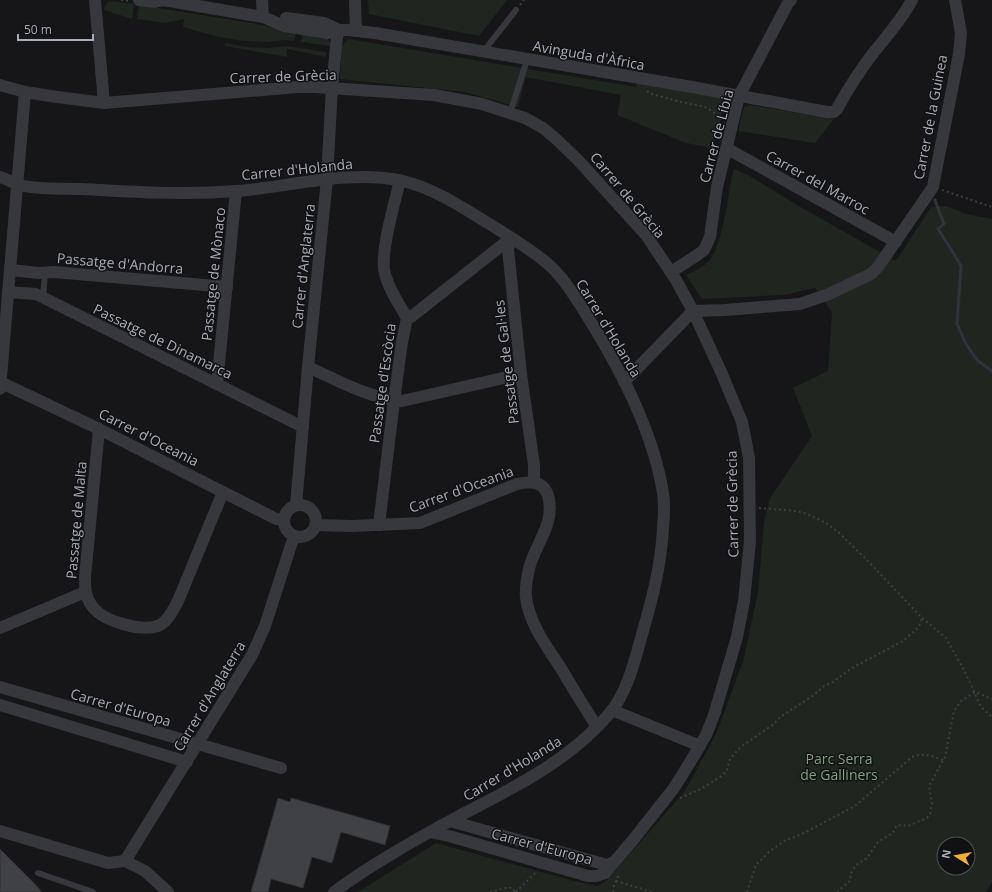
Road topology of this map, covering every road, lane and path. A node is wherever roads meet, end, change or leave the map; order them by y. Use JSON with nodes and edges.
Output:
{"nodes":[{"id":1,"x":95,"y":0,"type":"edge"},
{"id":2,"x":139,"y":0,"type":"edge"},
{"id":3,"x":163,"y":0,"type":"edge"},
{"id":4,"x":262,"y":0,"type":"edge"},
{"id":5,"x":355,"y":0,"type":"edge"},
{"id":6,"x":791,"y":0,"type":"edge"},
{"id":7,"x":912,"y":0,"type":"edge"},
{"id":8,"x":955,"y":0,"type":"edge"},
{"id":9,"x":516,"y":10,"type":"dead end"},
{"id":10,"x":263,"y":18,"type":"junction"},
{"id":11,"x":339,"y":30,"type":"junction"},
{"id":12,"x":356,"y":31,"type":"junction"},
{"id":13,"x":483,"y":52,"type":"junction"},
{"id":14,"x":527,"y":60,"type":"junction"},
{"id":15,"x":0,"y":85,"type":"edge"},
{"id":16,"x":332,"y":87,"type":"junction"},
{"id":17,"x":25,"y":92,"type":"junction"},
{"id":18,"x":739,"y":96,"type":"junction"},
{"id":19,"x":104,"y":103,"type":"junction"},
{"id":20,"x":510,"y":113,"type":"junction"},
{"id":21,"x":726,"y":148,"type":"junction"},
{"id":22,"x":0,"y":177,"type":"edge"},
{"id":23,"x":327,"y":179,"type":"junction"},
{"id":24,"x":400,"y":180,"type":"junction"},
{"id":25,"x":17,"y":185,"type":"junction"},
{"id":26,"x":933,"y":187,"type":"junction"},
{"id":27,"x":236,"y":191,"type":"junction"},
{"id":28,"x":992,"y":207,"type":"edge"},
{"id":29,"x":511,"y":238,"type":"junction"},
{"id":30,"x":896,"y":242,"type":"junction"},
{"id":31,"x":10,"y":270,"type":"junction"},
{"id":32,"x":670,"y":272,"type":"junction"},
{"id":33,"x":45,"y":273,"type":"junction"},
{"id":34,"x":227,"y":287,"type":"junction"},
{"id":35,"x":8,"y":292,"type":"junction"},
{"id":36,"x":43,"y":298,"type":"junction"},
{"id":37,"x":693,"y":311,"type":"junction"},
{"id":38,"x":407,"y":318,"type":"junction"},
{"id":39,"x":308,"y":367,"type":"junction"},
{"id":40,"x":521,"y":374,"type":"junction"},
{"id":41,"x":624,"y":382,"type":"junction"},
{"id":42,"x":0,"y":384,"type":"edge"},
{"id":43,"x":217,"y":384,"type":"junction"},
{"id":44,"x":394,"y":401,"type":"junction"},
{"id":45,"x":303,"y":427,"type":"junction"},
{"id":46,"x":99,"y":429,"type":"junction"},
{"id":47,"x":534,"y":482,"type":"junction"},
{"id":48,"x":223,"y":492,"type":"junction"},
{"id":49,"x":296,"y":505,"type":"junction"},
{"id":50,"x":750,"y":508,"type":"junction"},
{"id":51,"x":284,"y":520,"type":"junction"},
{"id":52,"x":315,"y":524,"type":"junction"},
{"id":53,"x":379,"y":525,"type":"junction"},
{"id":54,"x":294,"y":536,"type":"junction"},
{"id":55,"x":85,"y":592,"type":"junction"},
{"id":56,"x":922,"y":618,"type":"junction"},
{"id":57,"x":0,"y":628,"type":"edge"},
{"id":58,"x":0,"y":687,"type":"edge"},
{"id":59,"x":975,"y":692,"type":"junction"},
{"id":60,"x":992,"y":699,"type":"edge"},
{"id":61,"x":0,"y":704,"type":"edge"},
{"id":62,"x":612,"y":710,"type":"junction"},
{"id":63,"x":992,"y":717,"type":"edge"},
{"id":64,"x":597,"y":727,"type":"junction"},
{"id":65,"x":197,"y":744,"type":"junction"},
{"id":66,"x":700,"y":746,"type":"junction"},
{"id":67,"x":943,"y":760,"type":"junction"},
{"id":68,"x":187,"y":762,"type":"junction"},
{"id":69,"x":281,"y":768,"type":"dead end"},
{"id":70,"x":662,"y":804,"type":"junction"},
{"id":71,"x":450,"y":821,"type":"junction"},
{"id":72,"x":0,"y":831,"type":"edge"},
{"id":73,"x":430,"y":832,"type":"junction"},
{"id":74,"x":125,"y":861,"type":"junction"},
{"id":75,"x":614,"y":862,"type":"junction"},
{"id":76,"x":542,"y":863,"type":"junction"},
{"id":77,"x":38,"y":873,"type":"dead end"},
{"id":78,"x":93,"y":892,"type":"edge"},
{"id":79,"x":168,"y":892,"type":"edge"},
{"id":80,"x":334,"y":892,"type":"edge"},
{"id":81,"x":490,"y":892,"type":"edge"},
{"id":82,"x":516,"y":892,"type":"edge"},
{"id":83,"x":613,"y":892,"type":"edge"},
{"id":84,"x":652,"y":892,"type":"edge"},
{"id":85,"x":747,"y":892,"type":"edge"},
{"id":86,"x":837,"y":892,"type":"edge"}],
"edges":[{"from":1,"to":19,"type":"street"},
{"from":2,"to":3,"type":"street","name":"Avinguda d'Àfrica"},
{"from":3,"to":10,"type":"street","name":"Avinguda d'Àfrica"},
{"from":4,"to":10,"type":"street"},
{"from":5,"to":12,"type":"street"},
{"from":6,"to":18,"type":"street","name":"Carrer de Líbia"},
{"from":7,"to":18,"type":"street","name":"Avinguda d'Àfrica"},
{"from":8,"to":26,"type":"street","name":"Carrer de la Guinea"},
{"from":9,"to":13,"type":"lane"},
{"from":10,"to":11,"type":"street","name":"Avinguda d'Àfrica"},
{"from":11,"to":12,"type":"street","name":"Avinguda d'Àfrica"},
{"from":11,"to":16,"type":"street","name":"Carrer d'Anglaterra"},
{"from":12,"to":13,"type":"street","name":"Avinguda d'Àfrica"},
{"from":13,"to":14,"type":"street","name":"Avinguda d'Àfrica"},
{"from":14,"to":18,"type":"street","name":"Avinguda d'Àfrica"},
{"from":14,"to":20,"type":"lane"},
{"from":15,"to":17,"type":"street","name":"Carrer de Grècia"},
{"from":16,"to":19,"type":"street","name":"Carrer de Grècia"},
{"from":16,"to":20,"type":"street","name":"Carrer de Grècia"},
{"from":16,"to":23,"type":"street","name":"Carrer d'Anglaterra"},
{"from":17,"to":19,"type":"street","name":"Carrer de Grècia"},
{"from":17,"to":25,"type":"street"},
{"from":18,"to":21,"type":"street","name":"Carrer de Líbia"},
{"from":20,"to":32,"type":"street","name":"Carrer de Grècia"},
{"from":21,"to":30,"type":"street","name":"Carrer del Marroc"},
{"from":21,"to":32,"type":"street","name":"Carrer de Líbia"},
{"from":22,"to":25,"type":"street","name":"Carrer d'Holanda"},
{"from":23,"to":24,"type":"street","name":"Carrer d'Holanda"},
{"from":23,"to":27,"type":"street","name":"Carrer d'Holanda"},
{"from":23,"to":39,"type":"street","name":"Carrer d'Anglaterra"},
{"from":24,"to":29,"type":"street","name":"Carrer d'Holanda"},
{"from":24,"to":38,"type":"street","name":"Passatge d'Escòcia"},
{"from":25,"to":27,"type":"street","name":"Carrer d'Holanda"},
{"from":25,"to":31,"type":"street"},
{"from":26,"to":28,"type":"path"},
{"from":26,"to":30,"type":"street","name":"Carrer de la Guinea"},
{"from":27,"to":34,"type":"street","name":"Passatge de Mònaco"},
{"from":29,"to":38,"type":"street"},
{"from":29,"to":40,"type":"street","name":"Passatge de Gal·les"},
{"from":29,"to":41,"type":"street","name":"Carrer d'Holanda"},
{"from":30,"to":37,"type":"street","name":"Carrer de la Guinea"},
{"from":31,"to":33,"type":"street","name":"Passatge d'Andorra"},
{"from":31,"to":35,"type":"street"},
{"from":32,"to":37,"type":"street","name":"Carrer de Grècia"},
{"from":33,"to":34,"type":"street","name":"Passatge d'Andorra"},
{"from":33,"to":36,"type":"lane"},
{"from":34,"to":43,"type":"street","name":"Passatge de Mònaco"},
{"from":35,"to":36,"type":"street","name":"Passatge de Dinamarca"},
{"from":35,"to":42,"type":"street"},
{"from":36,"to":43,"type":"street","name":"Passatge de Dinamarca"},
{"from":37,"to":41,"type":"street"},
{"from":37,"to":50,"type":"street","name":"Carrer de Grècia"},
{"from":38,"to":44,"type":"street","name":"Passatge d'Escòcia"},
{"from":39,"to":44,"type":"street"},
{"from":39,"to":45,"type":"street","name":"Carrer d'Anglaterra"},
{"from":40,"to":44,"type":"street"},
{"from":40,"to":47,"type":"street","name":"Passatge de Gal·les"},
{"from":41,"to":62,"type":"street","name":"Carrer d'Holanda"},
{"from":42,"to":46,"type":"street","name":"Carrer d'Oceania"},
{"from":43,"to":45,"type":"street","name":"Passatge de Dinamarca"},
{"from":44,"to":53,"type":"street","name":"Passatge d'Escòcia"},
{"from":45,"to":49,"type":"street","name":"Carrer d'Anglaterra"},
{"from":46,"to":48,"type":"street","name":"Carrer d'Oceania"},
{"from":46,"to":55,"type":"street","name":"Passatge de Malta"},
{"from":47,"to":53,"type":"street","name":"Carrer d'Oceania"},
{"from":47,"to":64,"type":"street","name":"Carrer d'Oceania"},
{"from":48,"to":51,"type":"street","name":"Carrer d'Oceania"},
{"from":48,"to":55,"type":"street","name":"Passatge de Malta"},
{"from":49,"to":51,"type":"street"},
{"from":49,"to":52,"type":"street"},
{"from":50,"to":56,"type":"path"},
{"from":50,"to":66,"type":"street","name":"Carrer de Grècia"},
{"from":51,"to":54,"type":"street"},
{"from":52,"to":53,"type":"street","name":"Carrer d'Oceania"},
{"from":52,"to":54,"type":"street"},
{"from":54,"to":65,"type":"street","name":"Carrer d'Anglaterra"},
{"from":55,"to":57,"type":"street"},
{"from":56,"to":59,"type":"path"},
{"from":56,"to":70,"type":"path"},
{"from":58,"to":65,"type":"street","name":"Carrer d'Europa"},
{"from":59,"to":60,"type":"path"},
{"from":59,"to":63,"type":"path"},
{"from":59,"to":67,"type":"path"},
{"from":61,"to":68,"type":"street"},
{"from":62,"to":64,"type":"street","name":"Carrer d'Holanda"},
{"from":62,"to":66,"type":"street"},
{"from":64,"to":71,"type":"street","name":"Carrer d'Holanda"},
{"from":65,"to":68,"type":"street","name":"Carrer d'Anglaterra"},
{"from":65,"to":69,"type":"street","name":"Carrer d'Europa"},
{"from":66,"to":70,"type":"street","name":"Carrer de Grècia"},
{"from":67,"to":85,"type":"path"},
{"from":67,"to":86,"type":"path"},
{"from":68,"to":74,"type":"street","name":"Carrer d'Anglaterra"},
{"from":70,"to":75,"type":"street","name":"Carrer de Grècia"},
{"from":71,"to":73,"type":"street","name":"Carrer d'Holanda"},
{"from":71,"to":75,"type":"street","name":"Carrer d'Europa"},
{"from":72,"to":74,"type":"street"},
{"from":73,"to":76,"type":"street","name":"Carrer d'Europa"},
{"from":73,"to":80,"type":"street","name":"Carrer d'Holanda"},
{"from":74,"to":79,"type":"street"},
{"from":75,"to":76,"type":"street","name":"Carrer d'Europa"},
{"from":76,"to":82,"type":"path"},
{"from":77,"to":78,"type":"lane"},
{"from":81,"to":82,"type":"path"},
{"from":83,"to":84,"type":"path"}]}
